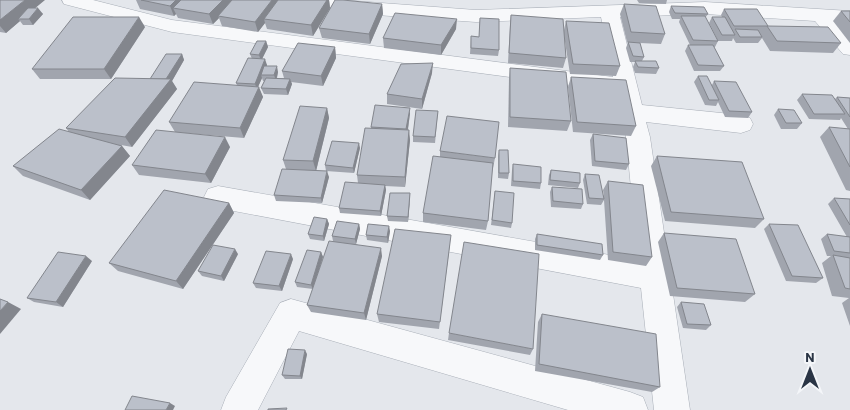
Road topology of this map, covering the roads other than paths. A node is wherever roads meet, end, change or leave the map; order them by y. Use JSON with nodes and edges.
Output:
{"nodes":[{"id":1,"x":71,"y":0,"type":"edge"},
{"id":2,"x":308,"y":0,"type":"edge"},
{"id":3,"x":837,"y":0,"type":"edge"},
{"id":4,"x":444,"y":7,"type":"edge"},
{"id":5,"x":624,"y":7,"type":"edge"},
{"id":6,"x":821,"y":15,"type":"junction"},
{"id":7,"x":848,"y":17,"type":"edge"},
{"id":8,"x":850,"y":50,"type":"edge"},
{"id":9,"x":626,"y":85,"type":"junction"},
{"id":10,"x":632,"y":112,"type":"junction"},
{"id":11,"x":741,"y":124,"type":"dead end"},
{"id":12,"x":218,"y":197,"type":"dead end"},
{"id":13,"x":656,"y":277,"type":"junction"},
{"id":14,"x":239,"y":410,"type":"edge"},
{"id":15,"x":630,"y":410,"type":"edge"},
{"id":16,"x":672,"y":410,"type":"edge"}],
"edges":[{"from":1,"to":9,"type":"street"},
{"from":2,"to":4,"type":"street"},
{"from":3,"to":7,"type":"street"},
{"from":4,"to":5,"type":"street"},
{"from":5,"to":6,"type":"street"},
{"from":5,"to":9,"type":"street"},
{"from":6,"to":7,"type":"street"},
{"from":6,"to":8,"type":"street"},
{"from":9,"to":10,"type":"street"},
{"from":10,"to":11,"type":"street"},
{"from":10,"to":13,"type":"street"},
{"from":12,"to":13,"type":"street"},
{"from":13,"to":16,"type":"street"},
{"from":14,"to":15,"type":"street"}]}
